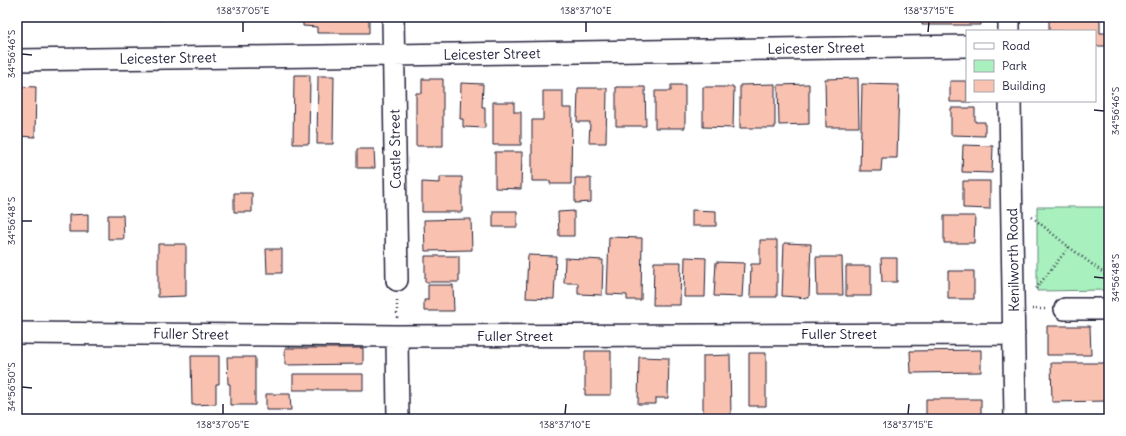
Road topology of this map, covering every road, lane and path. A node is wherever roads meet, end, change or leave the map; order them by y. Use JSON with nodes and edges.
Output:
{"nodes":[{"id":1,"x":393,"y":17,"type":"edge"},
{"id":2,"x":1009,"y":17,"type":"edge"},
{"id":3,"x":1009,"y":30,"type":"edge"},
{"id":4,"x":966,"y":46,"type":"edge"},
{"id":5,"x":393,"y":55,"type":"junction"},
{"id":6,"x":17,"y":60,"type":"edge"},
{"id":7,"x":1010,"y":102,"type":"edge"},
{"id":8,"x":1032,"y":217,"type":"dead end"},
{"id":9,"x":1069,"y":247,"type":"junction"},
{"id":10,"x":1109,"y":277,"type":"edge"},
{"id":11,"x":397,"y":280,"type":"joint"},
{"id":12,"x":1034,"y":291,"type":"dead end"},
{"id":13,"x":1014,"y":309,"type":"junction"},
{"id":14,"x":1109,"y":309,"type":"edge"},
{"id":15,"x":1065,"y":310,"type":"joint"},
{"id":16,"x":17,"y":333,"type":"edge"},
{"id":17,"x":1014,"y":334,"type":"junction"},
{"id":18,"x":397,"y":336,"type":"junction"},
{"id":19,"x":398,"y":419,"type":"edge"},
{"id":20,"x":1015,"y":419,"type":"edge"}],
"edges":[{"from":1,"to":5,"type":"street","name":"Castle Street"},
{"from":2,"to":3,"type":"street"},
{"from":4,"to":5,"type":"street","name":"Leicester Street"},
{"from":5,"to":6,"type":"street","name":"Leicester Street"},
{"from":5,"to":11,"type":"street","name":"Castle Street"},
{"from":7,"to":13,"type":"street","name":"Kenilworth Road"},
{"from":8,"to":9,"type":"path"},
{"from":9,"to":10,"type":"path"},
{"from":9,"to":12,"type":"path"},
{"from":11,"to":18,"type":"path"},
{"from":13,"to":15,"type":"path"},
{"from":13,"to":17,"type":"street","name":"Kenilworth Road"},
{"from":14,"to":15,"type":"street"},
{"from":16,"to":18,"type":"street","name":"Fuller Street"},
{"from":17,"to":18,"type":"street","name":"Fuller Street"},
{"from":17,"to":20,"type":"street","name":"Kenilworth Road"},
{"from":18,"to":19,"type":"street"}]}
